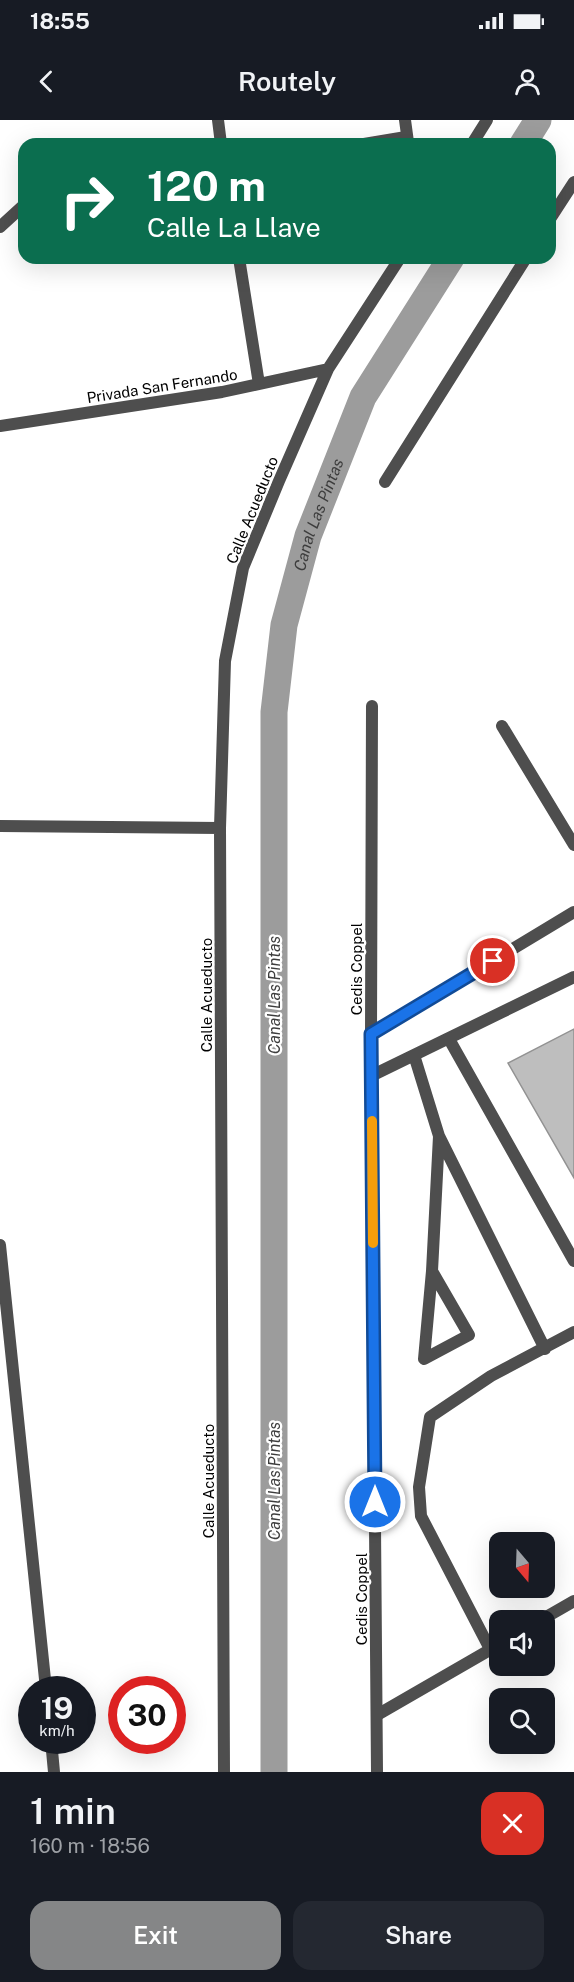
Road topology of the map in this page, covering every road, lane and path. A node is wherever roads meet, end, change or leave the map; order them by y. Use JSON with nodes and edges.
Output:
{"nodes":[{"id":1,"x":218,"y":120,"type":"edge"},
{"id":2,"x":405,"y":120,"type":"edge"},
{"id":3,"x":487,"y":120,"type":"edge"},
{"id":4,"x":220,"y":138,"type":"edge"},
{"id":5,"x":407,"y":138,"type":"edge"},
{"id":6,"x":476,"y":138,"type":"edge"},
{"id":7,"x":574,"y":182,"type":"edge"},
{"id":8,"x":556,"y":210,"type":"edge"},
{"id":9,"x":18,"y":211,"type":"edge"},
{"id":10,"x":0,"y":227,"type":"edge"},
{"id":11,"x":240,"y":264,"type":"edge"},
{"id":12,"x":396,"y":264,"type":"edge"},
{"id":13,"x":522,"y":264,"type":"edge"},
{"id":14,"x":328,"y":369,"type":"junction"},
{"id":15,"x":259,"y":384,"type":"junction"},
{"id":16,"x":0,"y":426,"type":"edge"},
{"id":17,"x":385,"y":482,"type":"dead end"},
{"id":18,"x":372,"y":706,"type":"dead end"},
{"id":19,"x":502,"y":726,"type":"dead end"},
{"id":20,"x":0,"y":826,"type":"edge"},
{"id":21,"x":220,"y":828,"type":"junction"},
{"id":22,"x":574,"y":845,"type":"edge"},
{"id":23,"x":574,"y":912,"type":"edge"},
{"id":24,"x":574,"y":977,"type":"edge"},
{"id":25,"x":371,"y":1034,"type":"junction"},
{"id":26,"x":449,"y":1038,"type":"junction"},
{"id":27,"x":414,"y":1055,"type":"junction"},
{"id":28,"x":371,"y":1076,"type":"junction"},
{"id":29,"x":440,"y":1136,"type":"junction"},
{"id":30,"x":0,"y":1245,"type":"edge"},
{"id":31,"x":574,"y":1261,"type":"edge"},
{"id":32,"x":432,"y":1271,"type":"junction"},
{"id":33,"x":574,"y":1332,"type":"edge"},
{"id":34,"x":4,"y":1337,"type":"edge"},
{"id":35,"x":545,"y":1348,"type":"junction"},
{"id":36,"x":574,"y":1601,"type":"edge"},
{"id":37,"x":555,"y":1612,"type":"edge"},
{"id":38,"x":489,"y":1636,"type":"edge"},
{"id":39,"x":489,"y":1651,"type":"edge"},
{"id":40,"x":44,"y":1676,"type":"edge"},
{"id":41,"x":377,"y":1716,"type":"junction"},
{"id":42,"x":52,"y":1754,"type":"edge"},
{"id":43,"x":54,"y":1772,"type":"edge"},
{"id":44,"x":224,"y":1772,"type":"edge"},
{"id":45,"x":377,"y":1772,"type":"edge"}],
"edges":[{"from":1,"to":4,"type":"street"},
{"from":2,"to":5,"type":"street"},
{"from":3,"to":6,"type":"street"},
{"from":7,"to":8,"type":"street"},
{"from":9,"to":10,"type":"street"},
{"from":11,"to":15,"type":"street"},
{"from":12,"to":14,"type":"street","name":"Calle Acueducto"},
{"from":13,"to":17,"type":"street"},
{"from":14,"to":15,"type":"street","name":"Privada San Fernando"},
{"from":14,"to":21,"type":"street","name":"Calle Acueducto"},
{"from":15,"to":16,"type":"street","name":"Privada San Fernando"},
{"from":18,"to":25,"type":"street","name":"Cedis Coppel"},
{"from":19,"to":22,"type":"street"},
{"from":20,"to":21,"type":"street"},
{"from":21,"to":44,"type":"street","name":"Calle Acueducto"},
{"from":23,"to":25,"type":"street"},
{"from":24,"to":26,"type":"street"},
{"from":25,"to":28,"type":"street","name":"Cedis Coppel"},
{"from":26,"to":27,"type":"street"},
{"from":26,"to":31,"type":"street"},
{"from":27,"to":28,"type":"street"},
{"from":27,"to":29,"type":"street"},
{"from":28,"to":41,"type":"street","name":"Cedis Coppel"},
{"from":29,"to":32,"type":"street"},
{"from":29,"to":35,"type":"street"},
{"from":30,"to":34,"type":"street"},
{"from":32,"to":32,"type":"street"},
{"from":33,"to":35,"type":"street"},
{"from":34,"to":40,"type":"street"},
{"from":35,"to":38,"type":"street"},
{"from":36,"to":37,"type":"street"},
{"from":39,"to":41,"type":"street"},
{"from":41,"to":45,"type":"street","name":"Cedis Coppel"},
{"from":42,"to":43,"type":"street"}]}
